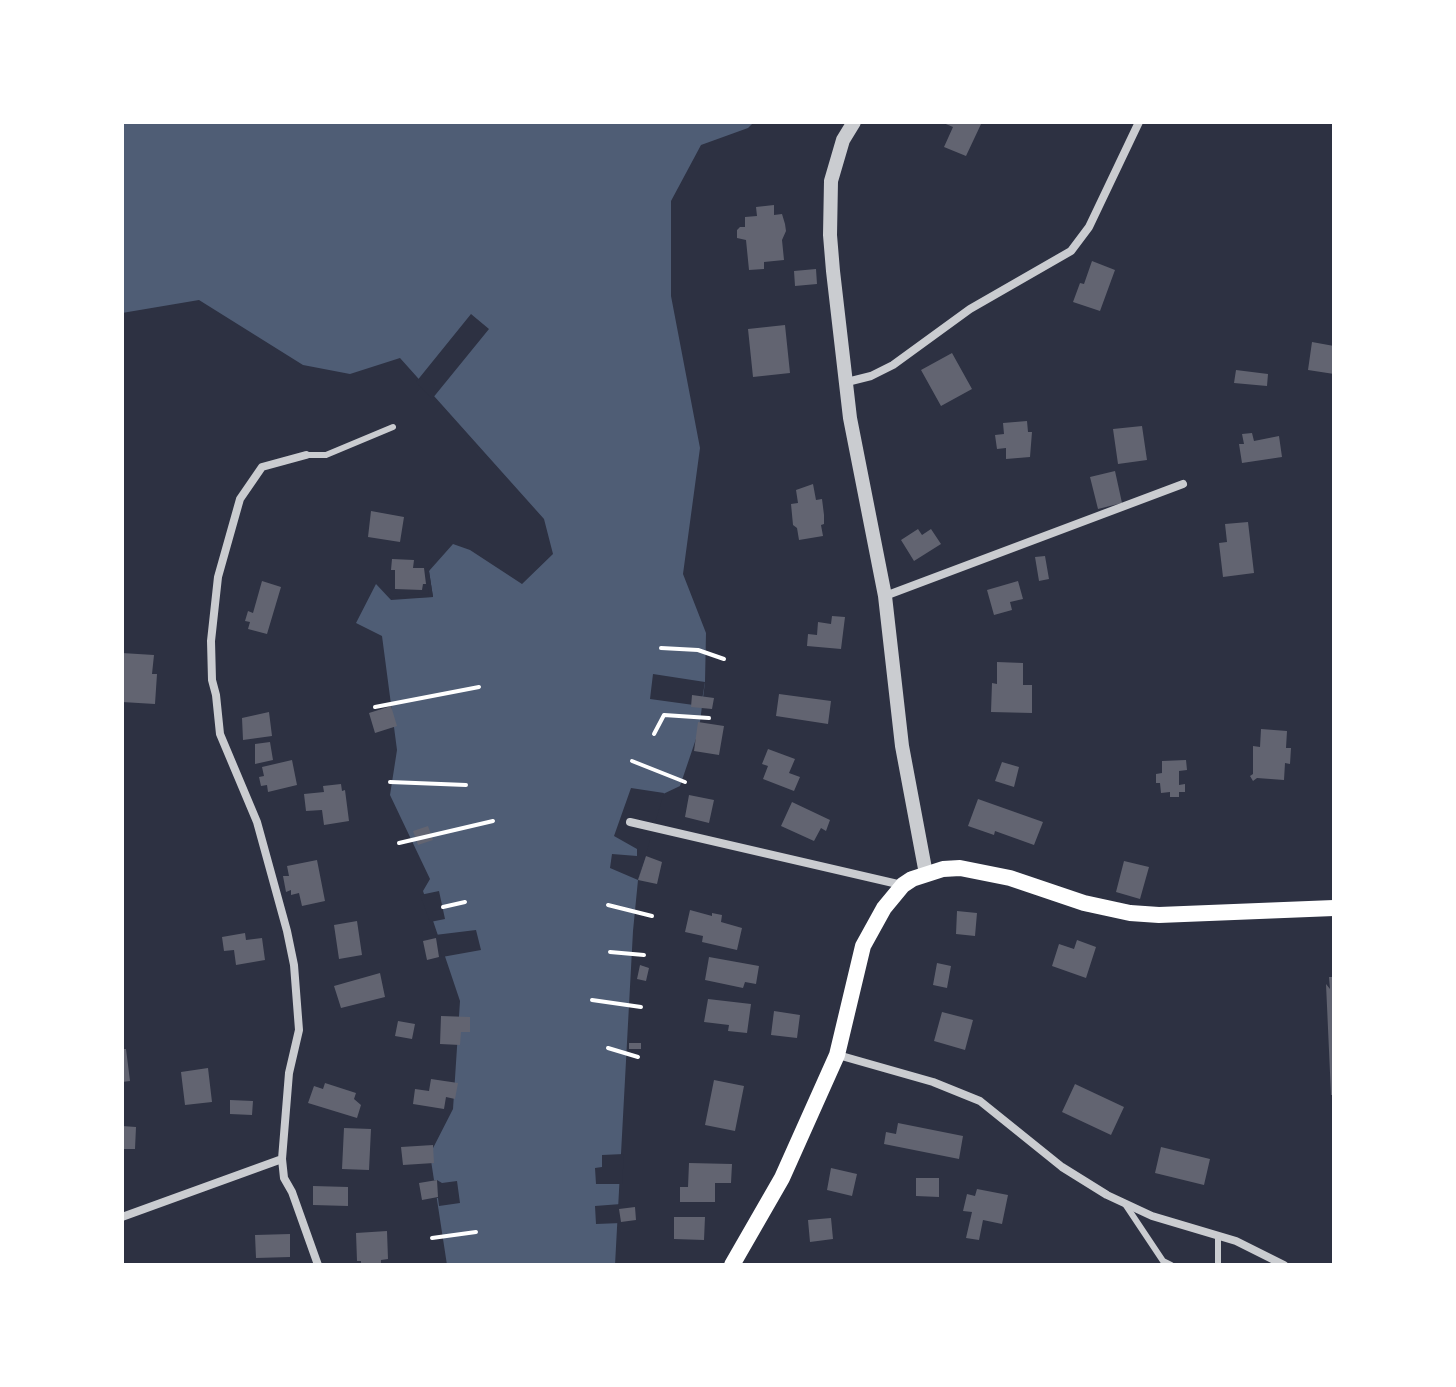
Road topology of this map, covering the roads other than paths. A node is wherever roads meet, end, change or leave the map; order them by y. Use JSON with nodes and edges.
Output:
{"nodes":[{"id":1,"x":854,"y":122,"type":"edge"},
{"id":2,"x":1139,"y":122,"type":"edge"},
{"id":3,"x":847,"y":382,"type":"junction"},
{"id":4,"x":393,"y":427,"type":"dead end"},
{"id":5,"x":306,"y":455,"type":"joint"},
{"id":6,"x":1183,"y":484,"type":"dead end"},
{"id":7,"x":885,"y":596,"type":"junction"},
{"id":8,"x":630,"y":822,"type":"dead end"},
{"id":9,"x":926,"y":874,"type":"junction"},
{"id":10,"x":903,"y":885,"type":"junction"},
{"id":11,"x":1334,"y":908,"type":"edge"},
{"id":12,"x":837,"y":1055,"type":"junction"},
{"id":13,"x":282,"y":1159,"type":"junction"},
{"id":14,"x":1125,"y":1204,"type":"junction"},
{"id":15,"x":122,"y":1217,"type":"edge"},
{"id":16,"x":1218,"y":1237,"type":"junction"},
{"id":17,"x":318,"y":1265,"type":"edge"},
{"id":18,"x":732,"y":1265,"type":"edge"},
{"id":19,"x":1171,"y":1265,"type":"edge"},
{"id":20,"x":1218,"y":1265,"type":"edge"},
{"id":21,"x":1284,"y":1265,"type":"edge"}],
"edges":[{"from":1,"to":3,"type":"street"},
{"from":2,"to":3,"type":"street"},
{"from":3,"to":7,"type":"street"},
{"from":4,"to":5,"type":"lane"},
{"from":5,"to":13,"type":"street"},
{"from":6,"to":7,"type":"street"},
{"from":7,"to":9,"type":"street"},
{"from":8,"to":10,"type":"street"},
{"from":9,"to":10,"type":"main road"},
{"from":9,"to":11,"type":"main road"},
{"from":10,"to":12,"type":"main road"},
{"from":12,"to":14,"type":"street"},
{"from":12,"to":18,"type":"main road"},
{"from":13,"to":15,"type":"street"},
{"from":13,"to":17,"type":"street"},
{"from":14,"to":16,"type":"street"},
{"from":14,"to":19,"type":"lane"},
{"from":16,"to":20,"type":"lane"},
{"from":16,"to":21,"type":"street"}]}
